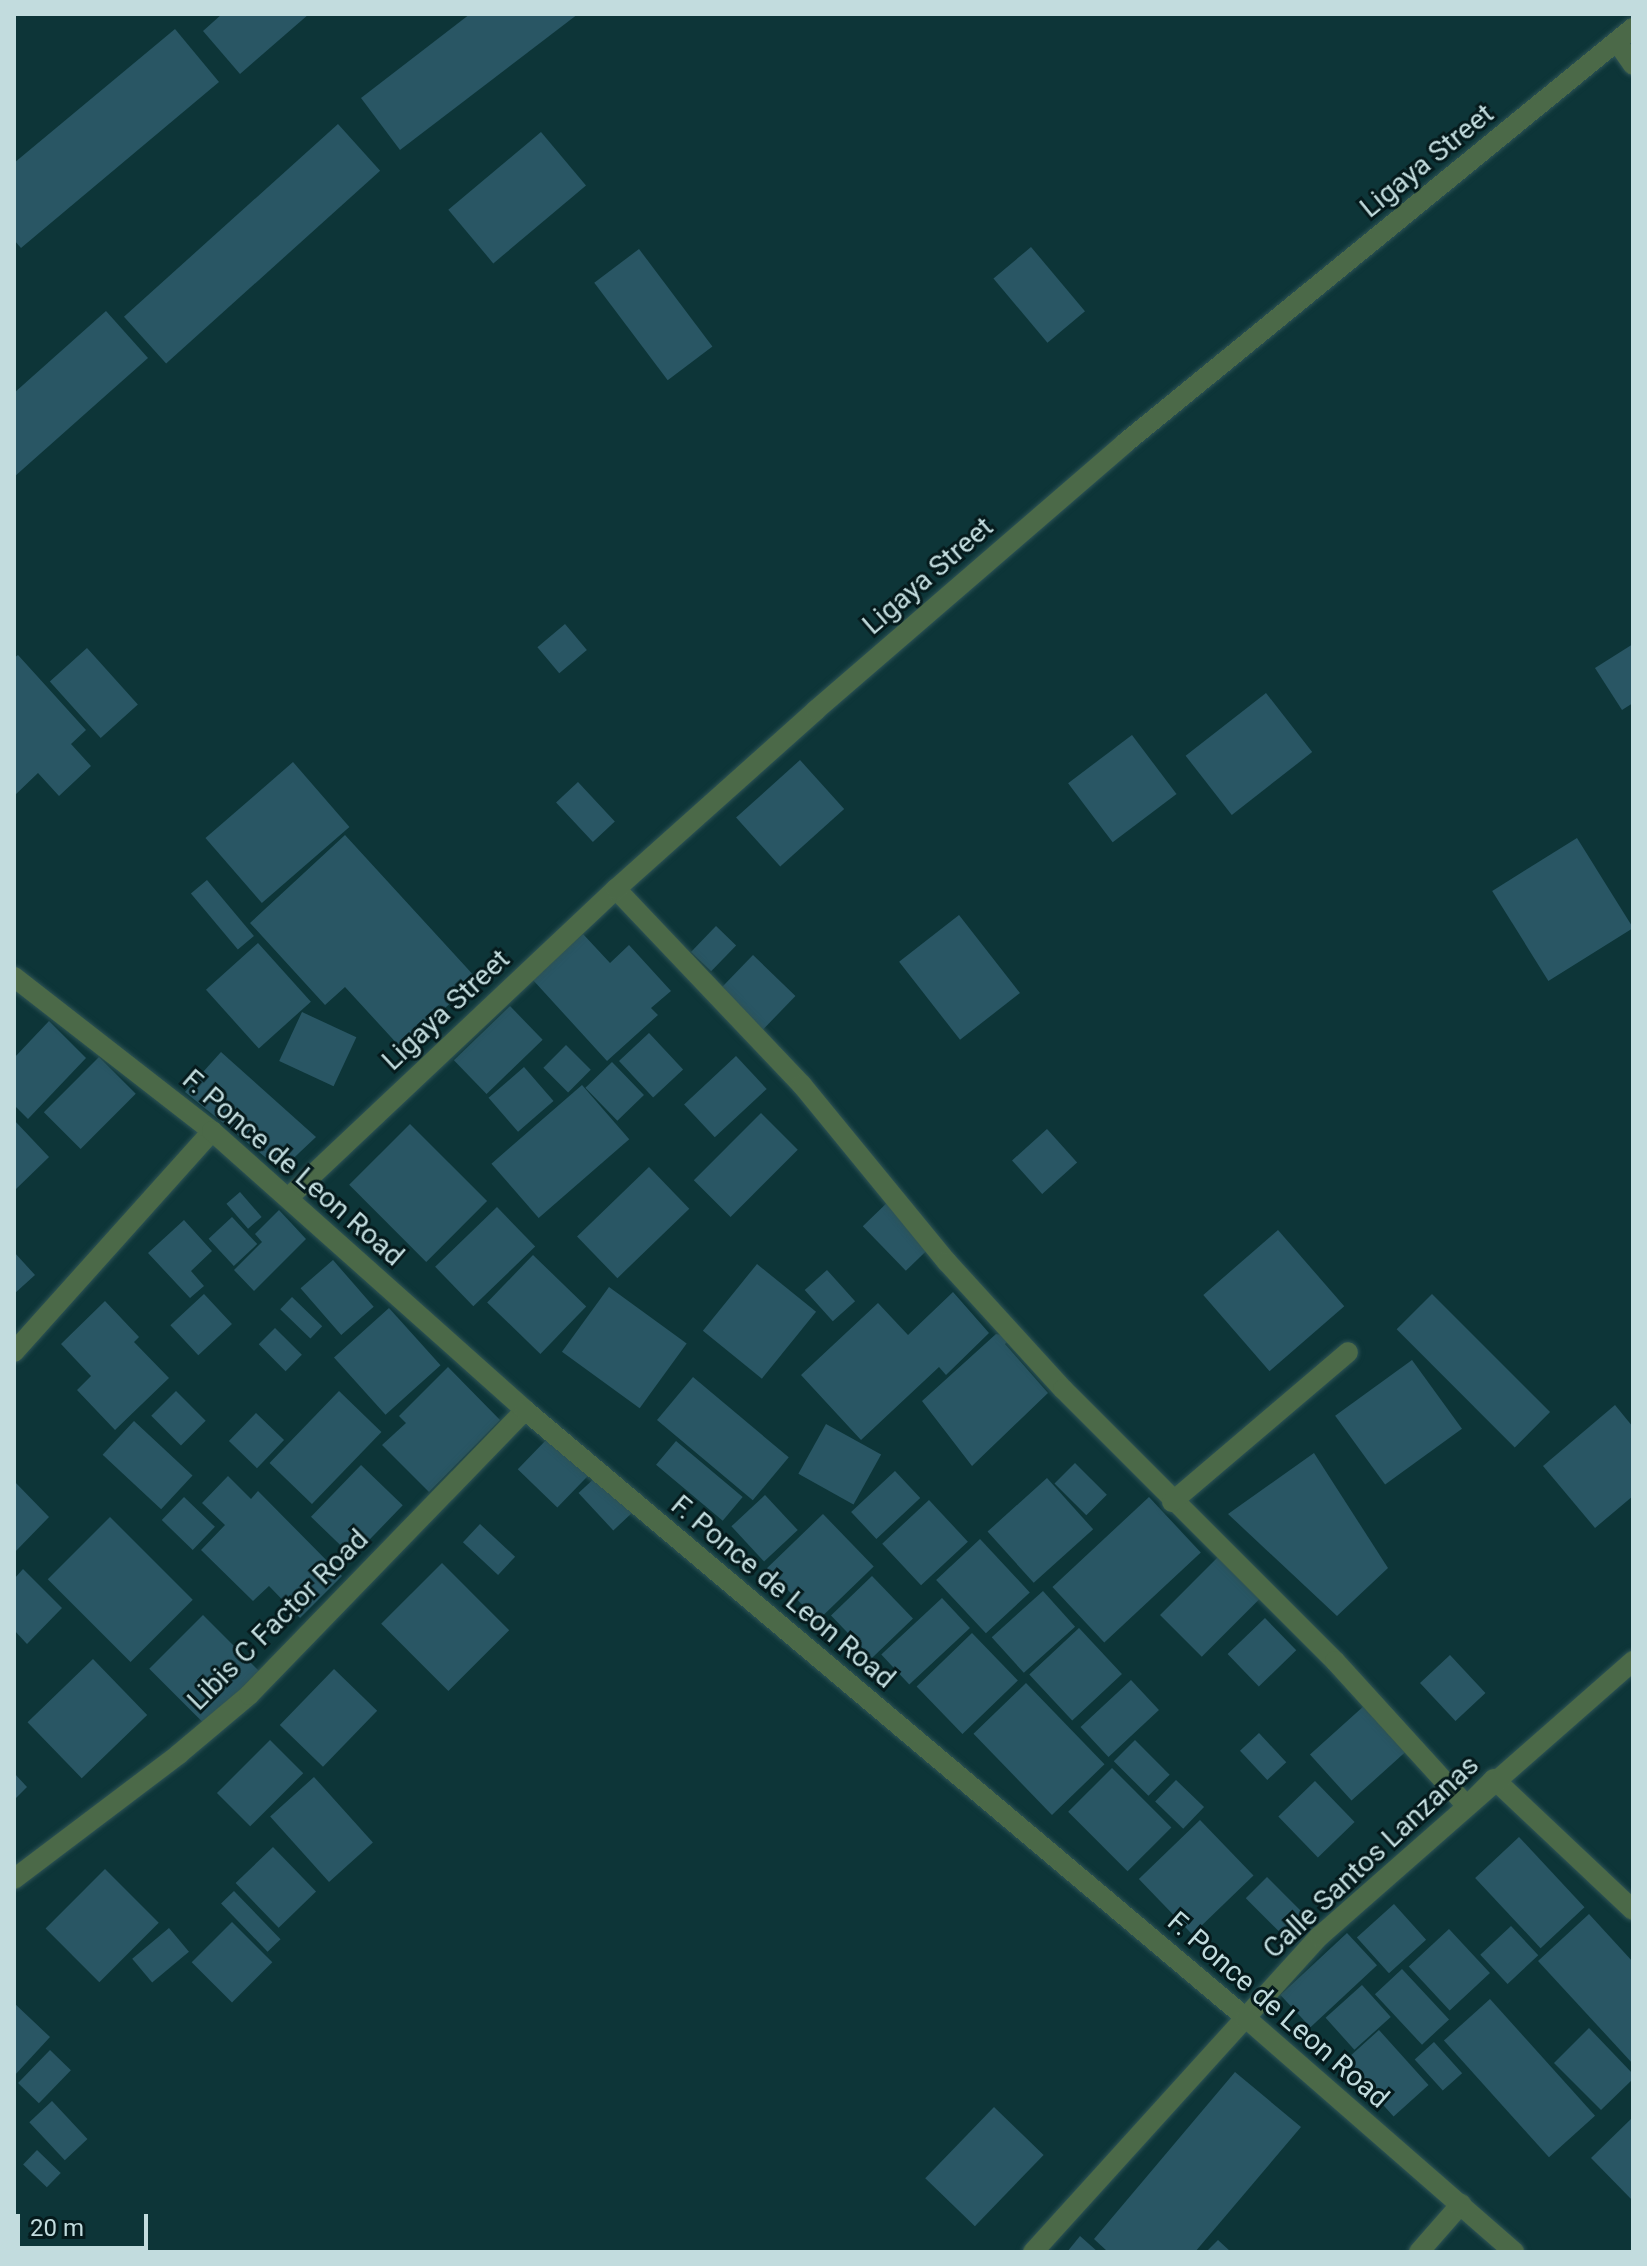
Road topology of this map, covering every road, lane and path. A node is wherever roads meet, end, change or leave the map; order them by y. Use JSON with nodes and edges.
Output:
{"nodes":[{"id":1,"x":1633,"y":28,"type":"edge"},
{"id":2,"x":1617,"y":42,"type":"junction"},
{"id":3,"x":1633,"y":65,"type":"edge"},
{"id":4,"x":616,"y":889,"type":"junction"},
{"id":5,"x":14,"y":977,"type":"edge"},
{"id":6,"x":212,"y":1131,"type":"junction"},
{"id":7,"x":288,"y":1198,"type":"junction"},
{"id":8,"x":14,"y":1352,"type":"edge"},
{"id":9,"x":1348,"y":1352,"type":"dead end"},
{"id":10,"x":525,"y":1410,"type":"junction"},
{"id":11,"x":1172,"y":1502,"type":"junction"},
{"id":12,"x":1633,"y":1661,"type":"edge"},
{"id":13,"x":1494,"y":1779,"type":"junction"},
{"id":14,"x":1467,"y":1806,"type":"junction"},
{"id":15,"x":14,"y":1879,"type":"edge"},
{"id":16,"x":1633,"y":1910,"type":"edge"},
{"id":17,"x":1246,"y":2018,"type":"junction"},
{"id":18,"x":1461,"y":2204,"type":"junction"},
{"id":19,"x":1033,"y":2252,"type":"edge"},
{"id":20,"x":1419,"y":2252,"type":"edge"},
{"id":21,"x":1514,"y":2252,"type":"edge"}],
"edges":[{"from":1,"to":2,"type":"street","name":"Ligaya Street"},
{"from":2,"to":3,"type":"street"},
{"from":2,"to":4,"type":"street","name":"Ligaya Street"},
{"from":4,"to":7,"type":"street","name":"Ligaya Street"},
{"from":4,"to":11,"type":"street"},
{"from":5,"to":6,"type":"street","name":"F. Ponce de Leon Road"},
{"from":6,"to":7,"type":"street","name":"F. Ponce de Leon Road"},
{"from":6,"to":8,"type":"street"},
{"from":7,"to":10,"type":"street","name":"F. Ponce de Leon Road"},
{"from":9,"to":11,"type":"street"},
{"from":10,"to":15,"type":"street","name":"Libis C Factor Road"},
{"from":10,"to":17,"type":"street","name":"F. Ponce de Leon Road"},
{"from":11,"to":14,"type":"street"},
{"from":12,"to":13,"type":"street","name":"Calle Santos Lanzanas"},
{"from":13,"to":14,"type":"street","name":"Calle Santos Lanzanas"},
{"from":13,"to":16,"type":"street"},
{"from":14,"to":17,"type":"street","name":"Calle Santos Lanzanas"},
{"from":17,"to":18,"type":"street","name":"F. Ponce de Leon Road"},
{"from":17,"to":19,"type":"street","name":"Calle Santos Lanzanas"},
{"from":18,"to":20,"type":"street"},
{"from":18,"to":21,"type":"street","name":"F. Ponce de Leon Road"}]}
